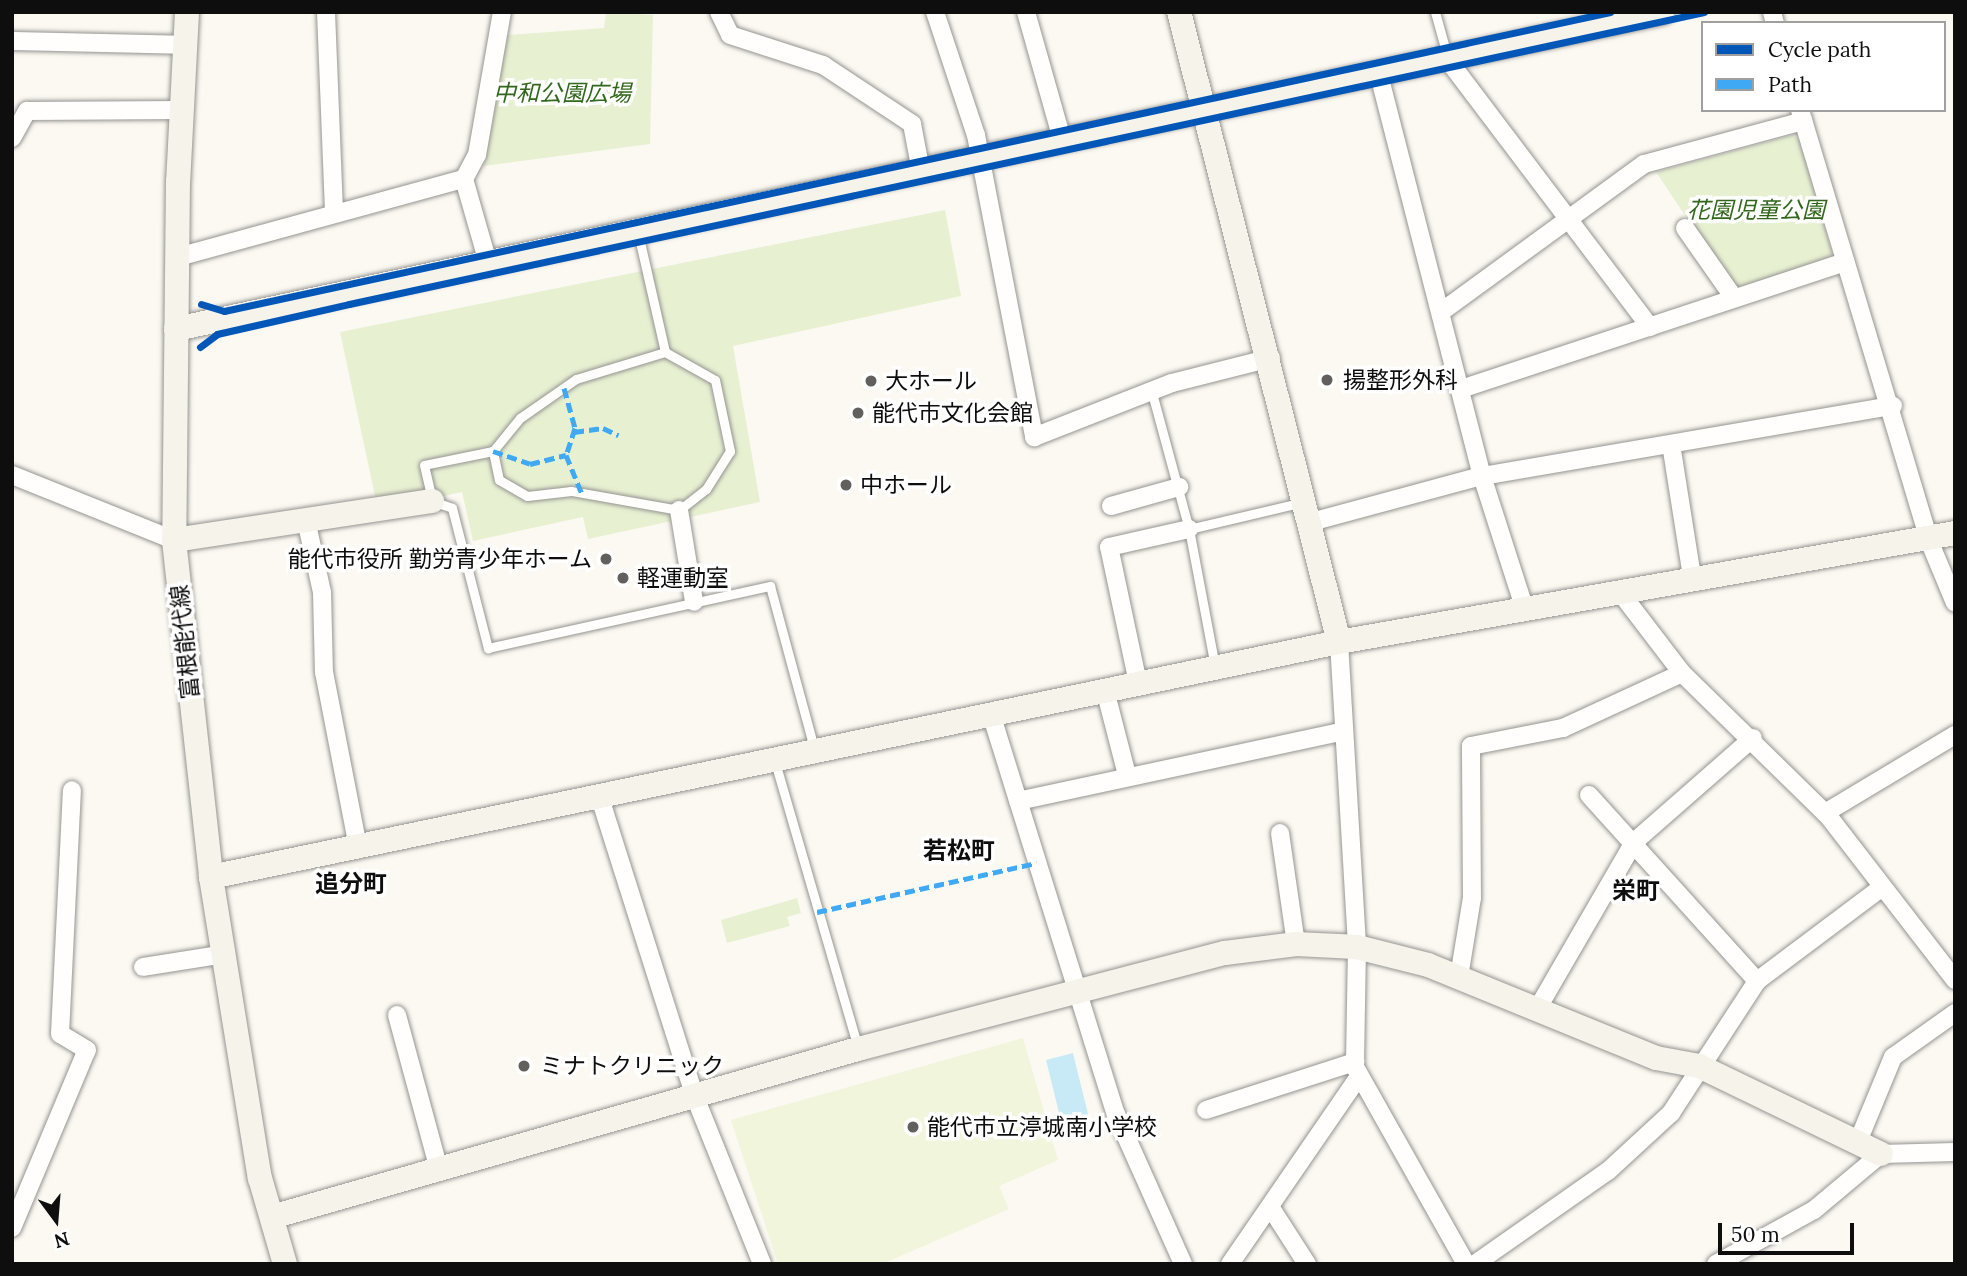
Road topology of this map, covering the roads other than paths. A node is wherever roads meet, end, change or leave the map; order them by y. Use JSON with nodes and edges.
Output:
{"nodes":[{"id":1,"x":187,"y":12,"type":"edge"},
{"id":2,"x":326,"y":12,"type":"edge"},
{"id":3,"x":502,"y":12,"type":"edge"},
{"id":4,"x":719,"y":12,"type":"edge"},
{"id":5,"x":935,"y":12,"type":"edge"},
{"id":6,"x":1026,"y":12,"type":"edge"},
{"id":7,"x":1179,"y":12,"type":"edge"},
{"id":8,"x":1436,"y":12,"type":"edge"},
{"id":9,"x":1647,"y":14,"type":"edge"},
{"id":10,"x":12,"y":41,"type":"edge"},
{"id":11,"x":183,"y":45,"type":"junction"},
{"id":12,"x":1448,"y":60,"type":"junction"},
{"id":13,"x":1379,"y":75,"type":"junction"},
{"id":14,"x":180,"y":110,"type":"junction"},
{"id":15,"x":1206,"y":113,"type":"junction"},
{"id":16,"x":1802,"y":116,"type":"edge"},
{"id":17,"x":12,"y":138,"type":"edge"},
{"id":18,"x":1063,"y":143,"type":"junction"},
{"id":19,"x":979,"y":160,"type":"junction"},
{"id":20,"x":921,"y":171,"type":"junction"},
{"id":21,"x":464,"y":179,"type":"junction"},
{"id":22,"x":334,"y":213,"type":"junction"},
{"id":23,"x":1570,"y":217,"type":"junction"},
{"id":24,"x":1685,"y":228,"type":"dead end"},
{"id":25,"x":638,"y":233,"type":"junction"},
{"id":26,"x":178,"y":257,"type":"junction"},
{"id":27,"x":1846,"y":262,"type":"junction"},
{"id":28,"x":489,"y":265,"type":"junction"},
{"id":29,"x":1734,"y":299,"type":"junction"},
{"id":30,"x":1441,"y":312,"type":"junction"},
{"id":31,"x":1650,"y":327,"type":"junction"},
{"id":32,"x":176,"y":329,"type":"junction"},
{"id":33,"x":665,"y":352,"type":"junction"},
{"id":34,"x":1271,"y":358,"type":"junction"},
{"id":35,"x":1461,"y":389,"type":"junction"},
{"id":36,"x":1152,"y":393,"type":"junction"},
{"id":37,"x":1893,"y":406,"type":"junction"},
{"id":38,"x":1671,"y":444,"type":"junction"},
{"id":39,"x":494,"y":451,"type":"junction"},
{"id":40,"x":12,"y":475,"type":"edge"},
{"id":41,"x":1482,"y":476,"type":"junction"},
{"id":42,"x":1179,"y":488,"type":"junction"},
{"id":43,"x":432,"y":501,"type":"junction"},
{"id":44,"x":1111,"y":506,"type":"dead end"},
{"id":45,"x":679,"y":510,"type":"junction"},
{"id":46,"x":1308,"y":512,"type":"junction"},
{"id":47,"x":306,"y":520,"type":"junction"},
{"id":48,"x":1189,"y":529,"type":"junction"},
{"id":49,"x":1955,"y":533,"type":"edge"},
{"id":50,"x":1928,"y":538,"type":"junction"},
{"id":51,"x":174,"y":540,"type":"junction"},
{"id":52,"x":1692,"y":577,"type":"junction"},
{"id":53,"x":1620,"y":592,"type":"junction"},
{"id":54,"x":694,"y":602,"type":"junction"},
{"id":55,"x":1955,"y":603,"type":"edge"},
{"id":56,"x":1525,"y":610,"type":"junction"},
{"id":57,"x":1339,"y":642,"type":"junction"},
{"id":58,"x":1215,"y":667,"type":"junction"},
{"id":59,"x":1682,"y":673,"type":"junction"},
{"id":60,"x":1138,"y":683,"type":"junction"},
{"id":61,"x":1105,"y":690,"type":"junction"},
{"id":62,"x":992,"y":717,"type":"junction"},
{"id":63,"x":1341,"y":732,"type":"junction"},
{"id":64,"x":1955,"y":735,"type":"edge"},
{"id":65,"x":1753,"y":738,"type":"junction"},
{"id":66,"x":815,"y":753,"type":"junction"},
{"id":67,"x":775,"y":762,"type":"junction"},
{"id":68,"x":1127,"y":775,"type":"junction"},
{"id":69,"x":72,"y":790,"type":"dead end"},
{"id":70,"x":1589,"y":795,"type":"dead end"},
{"id":71,"x":600,"y":798,"type":"junction"},
{"id":72,"x":1018,"y":801,"type":"junction"},
{"id":73,"x":1825,"y":813,"type":"junction"},
{"id":74,"x":1280,"y":833,"type":"dead end"},
{"id":75,"x":1634,"y":842,"type":"junction"},
{"id":76,"x":358,"y":848,"type":"junction"},
{"id":77,"x":211,"y":877,"type":"junction"},
{"id":78,"x":1882,"y":887,"type":"junction"},
{"id":79,"x":1296,"y":944,"type":"junction"},
{"id":80,"x":1357,"y":947,"type":"junction"},
{"id":81,"x":225,"y":954,"type":"junction"},
{"id":82,"x":143,"y":967,"type":"dead end"},
{"id":83,"x":1953,"y":974,"type":"edge"},
{"id":84,"x":1459,"y":976,"type":"junction"},
{"id":85,"x":1757,"y":981,"type":"junction"},
{"id":86,"x":1075,"y":994,"type":"junction"},
{"id":87,"x":1539,"y":1006,"type":"junction"},
{"id":88,"x":1955,"y":1013,"type":"edge"},
{"id":89,"x":397,"y":1015,"type":"dead end"},
{"id":90,"x":859,"y":1049,"type":"junction"},
{"id":91,"x":1699,"y":1066,"type":"junction"},
{"id":92,"x":1357,"y":1070,"type":"junction"},
{"id":93,"x":695,"y":1097,"type":"junction"},
{"id":94,"x":1206,"y":1110,"type":"dead end"},
{"id":95,"x":1860,"y":1139,"type":"junction"},
{"id":96,"x":1955,"y":1152,"type":"edge"},
{"id":97,"x":1881,"y":1154,"type":"junction"},
{"id":98,"x":439,"y":1170,"type":"junction"},
{"id":99,"x":1271,"y":1208,"type":"junction"},
{"id":100,"x":271,"y":1217,"type":"junction"},
{"id":101,"x":12,"y":1228,"type":"edge"},
{"id":102,"x":285,"y":1264,"type":"edge"},
{"id":103,"x":762,"y":1264,"type":"edge"},
{"id":104,"x":1183,"y":1264,"type":"edge"},
{"id":105,"x":1230,"y":1264,"type":"edge"},
{"id":106,"x":1307,"y":1264,"type":"edge"},
{"id":107,"x":1466,"y":1264,"type":"edge"},
{"id":108,"x":1475,"y":1264,"type":"edge"},
{"id":109,"x":1716,"y":1264,"type":"edge"}],
"edges":[{"from":1,"to":11,"type":"street","name":"富根能代線"},
{"from":2,"to":22,"type":"street"},
{"from":3,"to":21,"type":"street"},
{"from":4,"to":20,"type":"street"},
{"from":5,"to":19,"type":"street"},
{"from":6,"to":18,"type":"street"},
{"from":7,"to":15,"type":"street"},
{"from":8,"to":12,"type":"lane"},
{"from":9,"to":12,"type":"street"},
{"from":10,"to":11,"type":"street"},
{"from":11,"to":14,"type":"street","name":"富根能代線"},
{"from":12,"to":13,"type":"street"},
{"from":12,"to":23,"type":"street"},
{"from":13,"to":15,"type":"street"},
{"from":13,"to":30,"type":"street"},
{"from":14,"to":17,"type":"street"},
{"from":14,"to":26,"type":"street","name":"富根能代線"},
{"from":15,"to":18,"type":"street"},
{"from":15,"to":34,"type":"street"},
{"from":16,"to":23,"type":"street"},
{"from":16,"to":27,"type":"street"},
{"from":18,"to":19,"type":"street"},
{"from":19,"to":20,"type":"street"},
{"from":19,"to":36,"type":"street"},
{"from":20,"to":25,"type":"street"},
{"from":21,"to":22,"type":"street"},
{"from":21,"to":28,"type":"street"},
{"from":22,"to":26,"type":"street"},
{"from":23,"to":30,"type":"street"},
{"from":23,"to":31,"type":"street"},
{"from":24,"to":29,"type":"street"},
{"from":25,"to":28,"type":"street"},
{"from":25,"to":33,"type":"lane"},
{"from":26,"to":32,"type":"street","name":"富根能代線"},
{"from":27,"to":29,"type":"street"},
{"from":27,"to":37,"type":"street"},
{"from":28,"to":32,"type":"street"},
{"from":29,"to":31,"type":"street"},
{"from":30,"to":35,"type":"street"},
{"from":31,"to":35,"type":"street"},
{"from":32,"to":51,"type":"street","name":"富根能代線"},
{"from":33,"to":39,"type":"lane"},
{"from":33,"to":45,"type":"lane"},
{"from":34,"to":36,"type":"street"},
{"from":34,"to":46,"type":"street"},
{"from":35,"to":41,"type":"street"},
{"from":36,"to":42,"type":"lane"},
{"from":37,"to":38,"type":"street"},
{"from":37,"to":50,"type":"street"},
{"from":38,"to":41,"type":"street"},
{"from":38,"to":52,"type":"street"},
{"from":39,"to":43,"type":"lane"},
{"from":39,"to":45,"type":"lane"},
{"from":40,"to":51,"type":"street"},
{"from":41,"to":46,"type":"street"},
{"from":41,"to":56,"type":"street"},
{"from":42,"to":44,"type":"street"},
{"from":42,"to":48,"type":"lane"},
{"from":43,"to":47,"type":"street"},
{"from":43,"to":54,"type":"lane"},
{"from":45,"to":54,"type":"street"},
{"from":46,"to":48,"type":"lane"},
{"from":46,"to":57,"type":"street"},
{"from":47,"to":51,"type":"street"},
{"from":47,"to":76,"type":"street"},
{"from":48,"to":58,"type":"lane"},
{"from":48,"to":60,"type":"street"},
{"from":49,"to":50,"type":"street"},
{"from":50,"to":52,"type":"street"},
{"from":50,"to":55,"type":"street"},
{"from":51,"to":77,"type":"street","name":"富根能代線"},
{"from":52,"to":53,"type":"street"},
{"from":53,"to":56,"type":"street"},
{"from":53,"to":59,"type":"street"},
{"from":54,"to":66,"type":"lane"},
{"from":56,"to":57,"type":"street"},
{"from":57,"to":58,"type":"street"},
{"from":57,"to":63,"type":"street"},
{"from":58,"to":60,"type":"street"},
{"from":59,"to":65,"type":"street"},
{"from":59,"to":84,"type":"street"},
{"from":60,"to":61,"type":"street"},
{"from":61,"to":62,"type":"street"},
{"from":61,"to":68,"type":"street"},
{"from":62,"to":66,"type":"street"},
{"from":62,"to":72,"type":"street"},
{"from":63,"to":68,"type":"street"},
{"from":63,"to":80,"type":"street"},
{"from":64,"to":73,"type":"street"},
{"from":65,"to":73,"type":"street"},
{"from":65,"to":75,"type":"street"},
{"from":66,"to":67,"type":"street"},
{"from":67,"to":71,"type":"street"},
{"from":67,"to":90,"type":"lane"},
{"from":68,"to":72,"type":"street"},
{"from":69,"to":101,"type":"street"},
{"from":70,"to":75,"type":"street"},
{"from":71,"to":76,"type":"street"},
{"from":71,"to":93,"type":"street"},
{"from":72,"to":86,"type":"street"},
{"from":73,"to":78,"type":"street"},
{"from":74,"to":79,"type":"street"},
{"from":75,"to":85,"type":"street"},
{"from":75,"to":87,"type":"street"},
{"from":76,"to":77,"type":"street"},
{"from":77,"to":81,"type":"street","name":"富根能代線"},
{"from":78,"to":83,"type":"street"},
{"from":78,"to":85,"type":"street"},
{"from":79,"to":80,"type":"street"},
{"from":79,"to":86,"type":"street"},
{"from":80,"to":84,"type":"street"},
{"from":80,"to":92,"type":"street"},
{"from":81,"to":82,"type":"street"},
{"from":81,"to":100,"type":"street","name":"富根能代線"},
{"from":84,"to":87,"type":"street"},
{"from":85,"to":91,"type":"street"},
{"from":86,"to":90,"type":"street"},
{"from":86,"to":104,"type":"street"},
{"from":87,"to":91,"type":"street"},
{"from":88,"to":95,"type":"street"},
{"from":89,"to":98,"type":"street"},
{"from":90,"to":93,"type":"street"},
{"from":91,"to":95,"type":"street"},
{"from":91,"to":108,"type":"street"},
{"from":92,"to":94,"type":"street"},
{"from":92,"to":99,"type":"street"},
{"from":92,"to":107,"type":"street"},
{"from":93,"to":98,"type":"street"},
{"from":93,"to":103,"type":"street"},
{"from":95,"to":97,"type":"street"},
{"from":96,"to":97,"type":"street"},
{"from":97,"to":109,"type":"street"},
{"from":98,"to":100,"type":"street"},
{"from":99,"to":105,"type":"street"},
{"from":99,"to":106,"type":"street"},
{"from":100,"to":102,"type":"street","name":"富根能代線"}]}
